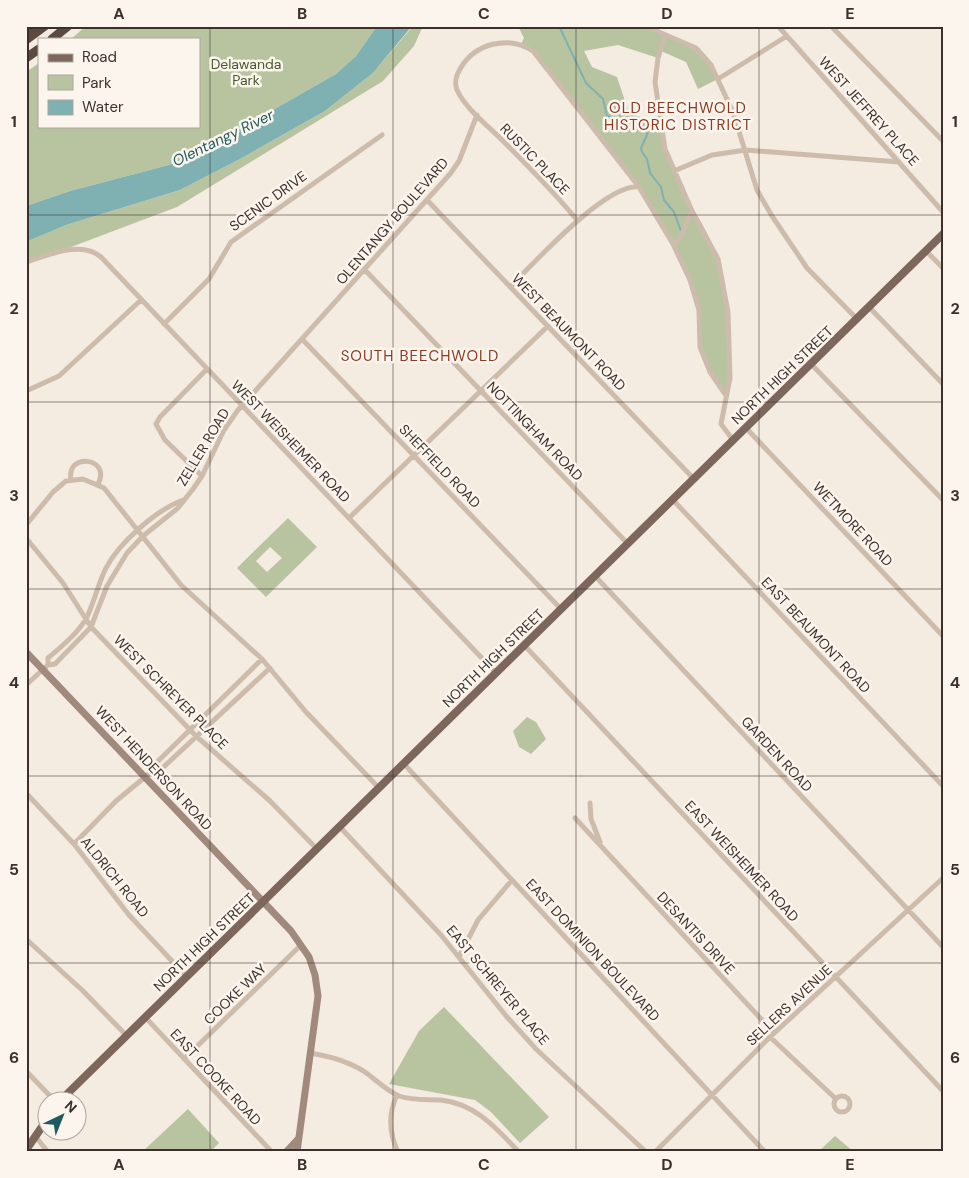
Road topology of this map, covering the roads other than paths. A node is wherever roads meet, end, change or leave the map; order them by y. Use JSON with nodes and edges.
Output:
{"nodes":[{"id":1,"x":31,"y":26,"type":"edge"},
{"id":2,"x":44,"y":26,"type":"edge"},
{"id":3,"x":68,"y":26,"type":"edge"},
{"id":4,"x":645,"y":26,"type":"edge"},
{"id":5,"x":778,"y":26,"type":"edge"},
{"id":6,"x":831,"y":26,"type":"edge"},
{"id":7,"x":26,"y":29,"type":"edge"},
{"id":8,"x":666,"y":35,"type":"junction"},
{"id":9,"x":787,"y":36,"type":"junction"},
{"id":10,"x":53,"y":38,"type":"edge"},
{"id":11,"x":26,"y":40,"type":"edge"},
{"id":12,"x":38,"y":50,"type":"edge"},
{"id":13,"x":26,"y":58,"type":"edge"},
{"id":14,"x":718,"y":79,"type":"junction"},
{"id":15,"x":477,"y":115,"type":"junction"},
{"id":16,"x":382,"y":135,"type":"dead end"},
{"id":17,"x":943,"y":141,"type":"edge"},
{"id":18,"x":746,"y":150,"type":"junction"},
{"id":19,"x":899,"y":162,"type":"junction"},
{"id":20,"x":674,"y":171,"type":"junction"},
{"id":21,"x":639,"y":187,"type":"junction"},
{"id":22,"x":427,"y":200,"type":"junction"},
{"id":23,"x":692,"y":211,"type":"junction"},
{"id":24,"x":943,"y":212,"type":"edge"},
{"id":25,"x":577,"y":220,"type":"junction"},
{"id":26,"x":943,"y":234,"type":"edge"},
{"id":27,"x":674,"y":244,"type":"junction"},
{"id":28,"x":926,"y":251,"type":"junction"},
{"id":29,"x":26,"y":262,"type":"edge"},
{"id":30,"x":943,"y":268,"type":"edge"},
{"id":31,"x":364,"y":269,"type":"junction"},
{"id":32,"x":510,"y":287,"type":"junction"},
{"id":33,"x":141,"y":300,"type":"junction"},
{"id":34,"x":869,"y":307,"type":"junction"},
{"id":35,"x":856,"y":319,"type":"junction"},
{"id":36,"x":164,"y":324,"type":"junction"},
{"id":37,"x":548,"y":326,"type":"junction"},
{"id":38,"x":302,"y":339,"type":"junction"},
{"id":39,"x":811,"y":364,"type":"junction"},
{"id":40,"x":207,"y":369,"type":"junction"},
{"id":41,"x":943,"y":384,"type":"edge"},
{"id":42,"x":26,"y":391,"type":"edge"},
{"id":43,"x":481,"y":391,"type":"junction"},
{"id":44,"x":725,"y":394,"type":"junction"},
{"id":45,"x":242,"y":406,"type":"junction"},
{"id":46,"x":746,"y":428,"type":"junction"},
{"id":47,"x":733,"y":440,"type":"junction"},
{"id":48,"x":414,"y":455,"type":"junction"},
{"id":49,"x":202,"y":476,"type":"junction"},
{"id":50,"x":694,"y":478,"type":"junction"},
{"id":51,"x":71,"y":480,"type":"junction"},
{"id":52,"x":98,"y":484,"type":"junction"},
{"id":53,"x":184,"y":500,"type":"junction"},
{"id":54,"x":673,"y":500,"type":"junction"},
{"id":55,"x":943,"y":500,"type":"edge"},
{"id":56,"x":349,"y":518,"type":"junction"},
{"id":57,"x":26,"y":525,"type":"edge"},
{"id":58,"x":138,"y":530,"type":"junction"},
{"id":59,"x":143,"y":536,"type":"junction"},
{"id":60,"x":26,"y":538,"type":"edge"},
{"id":61,"x":628,"y":544,"type":"junction"},
{"id":62,"x":594,"y":576,"type":"junction"},
{"id":63,"x":561,"y":609,"type":"junction"},
{"id":64,"x":85,"y":620,"type":"junction"},
{"id":65,"x":91,"y":627,"type":"junction"},
{"id":66,"x":943,"y":636,"type":"edge"},
{"id":67,"x":524,"y":646,"type":"junction"},
{"id":68,"x":26,"y":652,"type":"edge"},
{"id":69,"x":262,"y":659,"type":"junction"},
{"id":70,"x":46,"y":667,"type":"junction"},
{"id":71,"x":270,"y":668,"type":"junction"},
{"id":72,"x":496,"y":673,"type":"junction"},
{"id":73,"x":26,"y":685,"type":"edge"},
{"id":74,"x":190,"y":729,"type":"junction"},
{"id":75,"x":196,"y":736,"type":"junction"},
{"id":76,"x":404,"y":764,"type":"junction"},
{"id":77,"x":148,"y":775,"type":"junction"},
{"id":78,"x":943,"y":786,"type":"edge"},
{"id":79,"x":379,"y":788,"type":"junction"},
{"id":80,"x":26,"y":793,"type":"edge"},
{"id":81,"x":590,"y":804,"type":"dead end"},
{"id":82,"x":576,"y":818,"type":"dead end"},
{"id":83,"x":339,"y":826,"type":"junction"},
{"id":84,"x":74,"y":844,"type":"junction"},
{"id":85,"x":602,"y":847,"type":"junction"},
{"id":86,"x":317,"y":849,"type":"junction"},
{"id":87,"x":943,"y":878,"type":"edge"},
{"id":88,"x":512,"y":880,"type":"junction"},
{"id":89,"x":263,"y":902,"type":"junction"},
{"id":90,"x":908,"y":910,"type":"junction"},
{"id":91,"x":26,"y":939,"type":"edge"},
{"id":92,"x":301,"y":945,"type":"junction"},
{"id":93,"x":943,"y":947,"type":"edge"},
{"id":94,"x":459,"y":957,"type":"junction"},
{"id":95,"x":186,"y":976,"type":"junction"},
{"id":96,"x":835,"y":976,"type":"junction"},
{"id":97,"x":145,"y":1017,"type":"junction"},
{"id":98,"x":126,"y":1035,"type":"junction"},
{"id":99,"x":772,"y":1035,"type":"junction"},
{"id":100,"x":310,"y":1053,"type":"junction"},
{"id":101,"x":184,"y":1058,"type":"junction"},
{"id":102,"x":26,"y":1071,"type":"edge"},
{"id":103,"x":44,"y":1090,"type":"edge"},
{"id":104,"x":71,"y":1090,"type":"edge"},
{"id":105,"x":943,"y":1091,"type":"edge"},
{"id":106,"x":397,"y":1095,"type":"junction"},
{"id":107,"x":713,"y":1096,"type":"junction"},
{"id":108,"x":836,"y":1099,"type":"dead end"},
{"id":109,"x":38,"y":1132,"type":"edge"},
{"id":110,"x":35,"y":1136,"type":"junction"},
{"id":111,"x":298,"y":1139,"type":"junction"},
{"id":112,"x":26,"y":1150,"type":"edge"},
{"id":113,"x":48,"y":1152,"type":"edge"},
{"id":114,"x":272,"y":1152,"type":"edge"},
{"id":115,"x":286,"y":1152,"type":"edge"},
{"id":116,"x":297,"y":1152,"type":"edge"},
{"id":117,"x":398,"y":1152,"type":"edge"},
{"id":118,"x":519,"y":1152,"type":"edge"},
{"id":119,"x":646,"y":1152,"type":"edge"},
{"id":120,"x":655,"y":1152,"type":"edge"},
{"id":121,"x":765,"y":1152,"type":"edge"}],
"edges":[{"from":1,"to":7,"type":"highway"},
{"from":2,"to":11,"type":"highway"},
{"from":3,"to":10,"type":"highway"},
{"from":4,"to":8,"type":"street"},
{"from":5,"to":9,"type":"street","name":"WEST JEFFREY PLACE"},
{"from":6,"to":17,"type":"street"},
{"from":8,"to":14,"type":"street"},
{"from":8,"to":20,"type":"street"},
{"from":9,"to":14,"type":"street"},
{"from":9,"to":19,"type":"street","name":"WEST JEFFREY PLACE"},
{"from":12,"to":13,"type":"highway"},
{"from":14,"to":18,"type":"street"},
{"from":15,"to":21,"type":"street"},
{"from":15,"to":22,"type":"street","name":"OLENTANGY BOULEVARD"},
{"from":15,"to":25,"type":"street","name":"RUSTIC PLACE"},
{"from":16,"to":36,"type":"street","name":"SCENIC DRIVE"},
{"from":18,"to":19,"type":"street"},
{"from":18,"to":20,"type":"street"},
{"from":18,"to":35,"type":"street"},
{"from":19,"to":24,"type":"street","name":"WEST JEFFREY PLACE"},
{"from":20,"to":23,"type":"street"},
{"from":21,"to":25,"type":"street"},
{"from":21,"to":27,"type":"street"},
{"from":22,"to":31,"type":"street","name":"OLENTANGY BOULEVARD"},
{"from":22,"to":32,"type":"street","name":"WEST BEAUMONT ROAD"},
{"from":23,"to":27,"type":"street"},
{"from":23,"to":44,"type":"street"},
{"from":25,"to":32,"type":"street"},
{"from":26,"to":28,"type":"main road","name":"NORTH HIGH STREET"},
{"from":27,"to":44,"type":"street"},
{"from":28,"to":30,"type":"street"},
{"from":28,"to":34,"type":"main road","name":"NORTH HIGH STREET"},
{"from":29,"to":33,"type":"street","name":"WEST WEISHEIMER ROAD"},
{"from":31,"to":38,"type":"street","name":"OLENTANGY BOULEVARD"},
{"from":31,"to":43,"type":"street","name":"NOTTINGHAM ROAD"},
{"from":32,"to":37,"type":"street","name":"WEST BEAUMONT ROAD"},
{"from":33,"to":36,"type":"street","name":"WEST WEISHEIMER ROAD"},
{"from":33,"to":42,"type":"street"},
{"from":34,"to":35,"type":"main road","name":"NORTH HIGH STREET"},
{"from":34,"to":41,"type":"street"},
{"from":35,"to":39,"type":"main road","name":"NORTH HIGH STREET"},
{"from":36,"to":40,"type":"street","name":"WEST WEISHEIMER ROAD"},
{"from":37,"to":43,"type":"street"},
{"from":37,"to":50,"type":"street","name":"WEST BEAUMONT ROAD"},
{"from":38,"to":45,"type":"street","name":"OLENTANGY BOULEVARD"},
{"from":38,"to":48,"type":"street","name":"SHEFFIELD ROAD"},
{"from":39,"to":46,"type":"main road","name":"NORTH HIGH STREET"},
{"from":39,"to":55,"type":"street"},
{"from":40,"to":45,"type":"street","name":"WEST WEISHEIMER ROAD"},
{"from":40,"to":49,"type":"street"},
{"from":43,"to":48,"type":"street"},
{"from":43,"to":61,"type":"street","name":"NOTTINGHAM ROAD"},
{"from":44,"to":47,"type":"street"},
{"from":45,"to":49,"type":"street","name":"ZELLER ROAD"},
{"from":45,"to":56,"type":"street","name":"WEST WEISHEIMER ROAD"},
{"from":46,"to":47,"type":"main road","name":"NORTH HIGH STREET"},
{"from":46,"to":66,"type":"street","name":"WETMORE ROAD"},
{"from":47,"to":50,"type":"main road","name":"NORTH HIGH STREET"},
{"from":48,"to":56,"type":"street"},
{"from":48,"to":63,"type":"street","name":"SHEFFIELD ROAD"},
{"from":49,"to":53,"type":"street","name":"ZELLER ROAD"},
{"from":50,"to":54,"type":"main road","name":"NORTH HIGH STREET"},
{"from":51,"to":52,"type":"street"},
{"from":51,"to":52,"type":"street"},
{"from":51,"to":57,"type":"street"},
{"from":52,"to":58,"type":"street"},
{"from":53,"to":58,"type":"street","name":"ZELLER ROAD"},
{"from":53,"to":59,"type":"street","name":"ZELLER ROAD"},
{"from":54,"to":61,"type":"main road","name":"NORTH HIGH STREET"},
{"from":54,"to":78,"type":"street","name":"EAST BEAUMONT ROAD"},
{"from":56,"to":72,"type":"street","name":"WEST WEISHEIMER ROAD"},
{"from":58,"to":59,"type":"street"},
{"from":58,"to":64,"type":"street","name":"ZELLER ROAD"},
{"from":59,"to":65,"type":"street","name":"ZELLER ROAD"},
{"from":59,"to":69,"type":"street"},
{"from":60,"to":64,"type":"street","name":"WEST SCHREYER PLACE"},
{"from":61,"to":62,"type":"main road","name":"NORTH HIGH STREET"},
{"from":62,"to":63,"type":"main road","name":"NORTH HIGH STREET"},
{"from":62,"to":90,"type":"street","name":"GARDEN ROAD"},
{"from":63,"to":67,"type":"main road","name":"NORTH HIGH STREET"},
{"from":64,"to":65,"type":"street","name":"WEST SCHREYER PLACE"},
{"from":64,"to":70,"type":"street","name":"ZELLER ROAD"},
{"from":65,"to":70,"type":"street","name":"ZELLER ROAD"},
{"from":65,"to":74,"type":"street","name":"WEST SCHREYER PLACE"},
{"from":67,"to":72,"type":"main road","name":"NORTH HIGH STREET"},
{"from":67,"to":96,"type":"street","name":"EAST WEISHEIMER ROAD"},
{"from":68,"to":70,"type":"main road","name":"WEST HENDERSON ROAD"},
{"from":69,"to":71,"type":"street"},
{"from":69,"to":74,"type":"street"},
{"from":70,"to":73,"type":"street","name":"ZELLER ROAD"},
{"from":70,"to":77,"type":"main road","name":"WEST HENDERSON ROAD"},
{"from":71,"to":75,"type":"street"},
{"from":71,"to":79,"type":"street"},
{"from":72,"to":76,"type":"main road","name":"NORTH HIGH STREET"},
{"from":74,"to":75,"type":"street","name":"WEST SCHREYER PLACE"},
{"from":74,"to":77,"type":"street"},
{"from":75,"to":77,"type":"street"},
{"from":75,"to":86,"type":"street","name":"WEST SCHREYER PLACE"},
{"from":76,"to":79,"type":"main road","name":"NORTH HIGH STREET"},
{"from":76,"to":88,"type":"street","name":"EAST DOMINION BOULEVARD"},
{"from":77,"to":84,"type":"street"},
{"from":77,"to":89,"type":"main road","name":"WEST HENDERSON ROAD"},
{"from":79,"to":83,"type":"main road","name":"NORTH HIGH STREET"},
{"from":80,"to":84,"type":"street","name":"ALDRICH ROAD"},
{"from":81,"to":85,"type":"street","name":"DESANTIS DRIVE"},
{"from":82,"to":85,"type":"street","name":"DESANTIS DRIVE"},
{"from":83,"to":86,"type":"main road","name":"NORTH HIGH STREET"},
{"from":83,"to":94,"type":"street","name":"EAST SCHREYER PLACE"},
{"from":84,"to":95,"type":"street","name":"ALDRICH ROAD"},
{"from":85,"to":99,"type":"street","name":"DESANTIS DRIVE"},
{"from":86,"to":89,"type":"main road","name":"NORTH HIGH STREET"},
{"from":87,"to":90,"type":"street","name":"SELLERS AVENUE"},
{"from":88,"to":94,"type":"street"},
{"from":88,"to":107,"type":"street","name":"EAST DOMINION BOULEVARD"},
{"from":89,"to":92,"type":"main road","name":"WEST HENDERSON ROAD"},
{"from":89,"to":95,"type":"main road","name":"NORTH HIGH STREET"},
{"from":90,"to":93,"type":"street","name":"GARDEN ROAD"},
{"from":90,"to":96,"type":"street","name":"SELLERS AVENUE"},
{"from":91,"to":98,"type":"street"},
{"from":92,"to":100,"type":"main road","name":"WEST HENDERSON ROAD"},
{"from":92,"to":101,"type":"street","name":"COOKE WAY"},
{"from":94,"to":119,"type":"street","name":"EAST SCHREYER PLACE"},
{"from":95,"to":97,"type":"main road","name":"NORTH HIGH STREET"},
{"from":96,"to":99,"type":"street","name":"SELLERS AVENUE"},
{"from":96,"to":105,"type":"street","name":"EAST WEISHEIMER ROAD"},
{"from":97,"to":98,"type":"main road","name":"NORTH HIGH STREET"},
{"from":97,"to":101,"type":"street","name":"EAST COOKE ROAD"},
{"from":98,"to":104,"type":"main road","name":"NORTH HIGH STREET"},
{"from":99,"to":107,"type":"street","name":"SELLERS AVENUE"},
{"from":99,"to":108,"type":"street","name":"DESANTIS DRIVE"},
{"from":100,"to":106,"type":"street"},
{"from":100,"to":111,"type":"main road","name":"WEST HENDERSON ROAD"},
{"from":101,"to":114,"type":"street","name":"EAST COOKE ROAD"},
{"from":102,"to":103,"type":"street"},
{"from":106,"to":117,"type":"street"},
{"from":106,"to":118,"type":"street"},
{"from":107,"to":120,"type":"street","name":"SELLERS AVENUE"},
{"from":107,"to":121,"type":"street","name":"EAST DOMINION BOULEVARD"},
{"from":109,"to":110,"type":"main road"},
{"from":110,"to":112,"type":"main road"},
{"from":110,"to":113,"type":"street"},
{"from":111,"to":115,"type":"main road"},
{"from":111,"to":116,"type":"main road","name":"WEST HENDERSON ROAD"}]}
